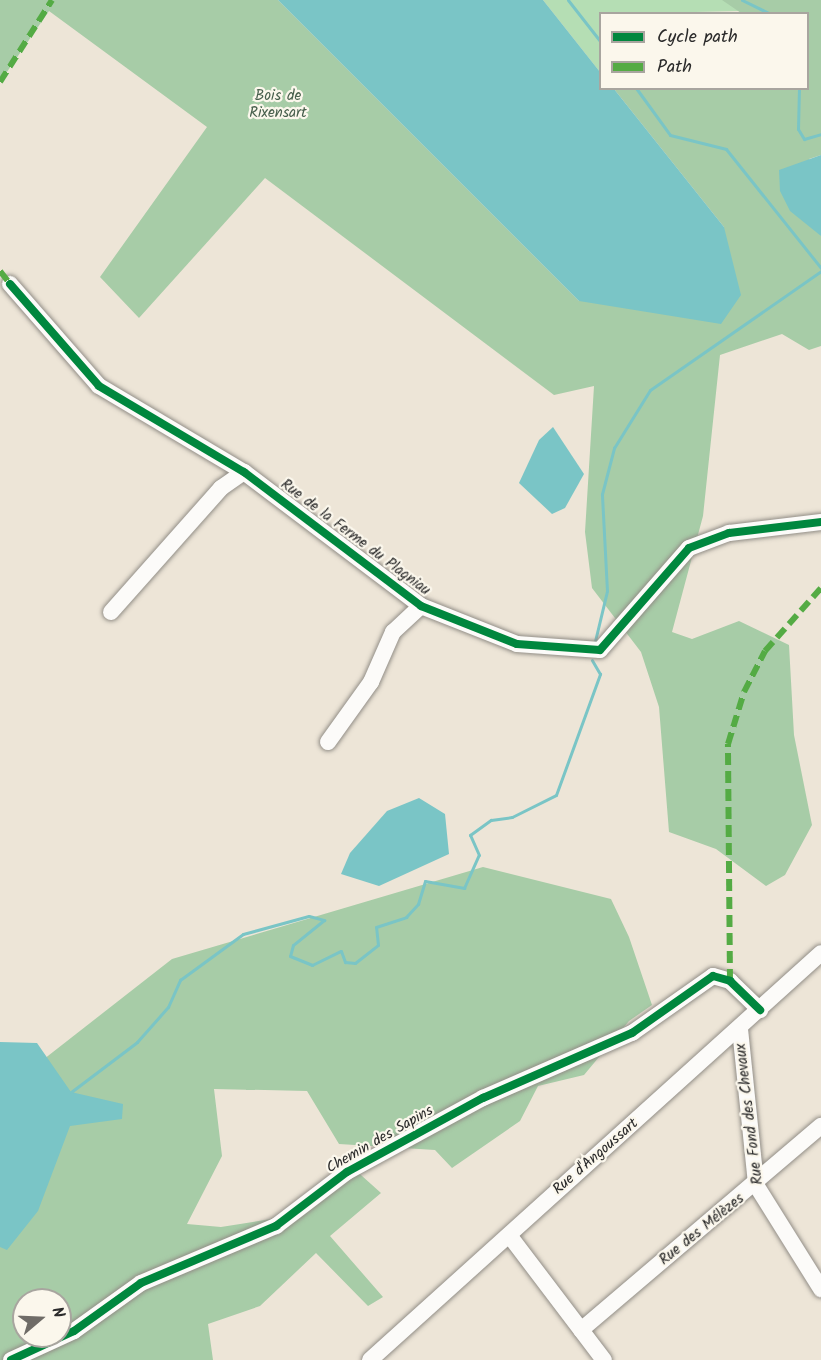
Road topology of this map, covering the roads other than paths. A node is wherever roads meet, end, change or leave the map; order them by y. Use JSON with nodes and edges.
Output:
{"nodes":[{"id":1,"x":10,"y":284,"type":"dead end"},
{"id":2,"x":244,"y":472,"type":"junction"},
{"id":3,"x":821,"y":522,"type":"edge"},
{"id":4,"x":421,"y":606,"type":"junction"},
{"id":5,"x":111,"y":612,"type":"dead end"},
{"id":6,"x":328,"y":742,"type":"dead end"},
{"id":7,"x":821,"y":953,"type":"edge"},
{"id":8,"x":760,"y":1010,"type":"junction"},
{"id":9,"x":740,"y":1029,"type":"junction"},
{"id":10,"x":821,"y":1126,"type":"edge"},
{"id":11,"x":756,"y":1185,"type":"junction"},
{"id":12,"x":508,"y":1235,"type":"junction"},
{"id":13,"x":821,"y":1289,"type":"edge"},
{"id":14,"x":581,"y":1330,"type":"junction"},
{"id":15,"x":11,"y":1360,"type":"edge"},
{"id":16,"x":370,"y":1360,"type":"edge"},
{"id":17,"x":604,"y":1360,"type":"edge"}],
"edges":[{"from":1,"to":2,"type":"street","name":"Rue de la Ferme du Plagniau"},
{"from":2,"to":4,"type":"street","name":"Rue de la Ferme du Plagniau"},
{"from":2,"to":5,"type":"street"},
{"from":3,"to":4,"type":"street","name":"Rue de la Ferme du Plagniau"},
{"from":4,"to":6,"type":"street","name":"Rue de la Ferme du Plagniau"},
{"from":7,"to":8,"type":"street","name":"Rue d'Angoussart"},
{"from":8,"to":9,"type":"street","name":"Rue d'Angoussart"},
{"from":8,"to":15,"type":"street","name":"Chemin des Sapins"},
{"from":9,"to":11,"type":"street","name":"Rue Fond des Chevaux"},
{"from":9,"to":12,"type":"street","name":"Rue d'Angoussart"},
{"from":10,"to":11,"type":"street","name":"Rue des Mélèzes"},
{"from":11,"to":13,"type":"street","name":"Rue Fond des Chevaux"},
{"from":11,"to":14,"type":"street","name":"Rue des Mélèzes"},
{"from":12,"to":14,"type":"street"},
{"from":12,"to":16,"type":"street","name":"Rue d'Angoussart"},
{"from":14,"to":17,"type":"street"}]}
